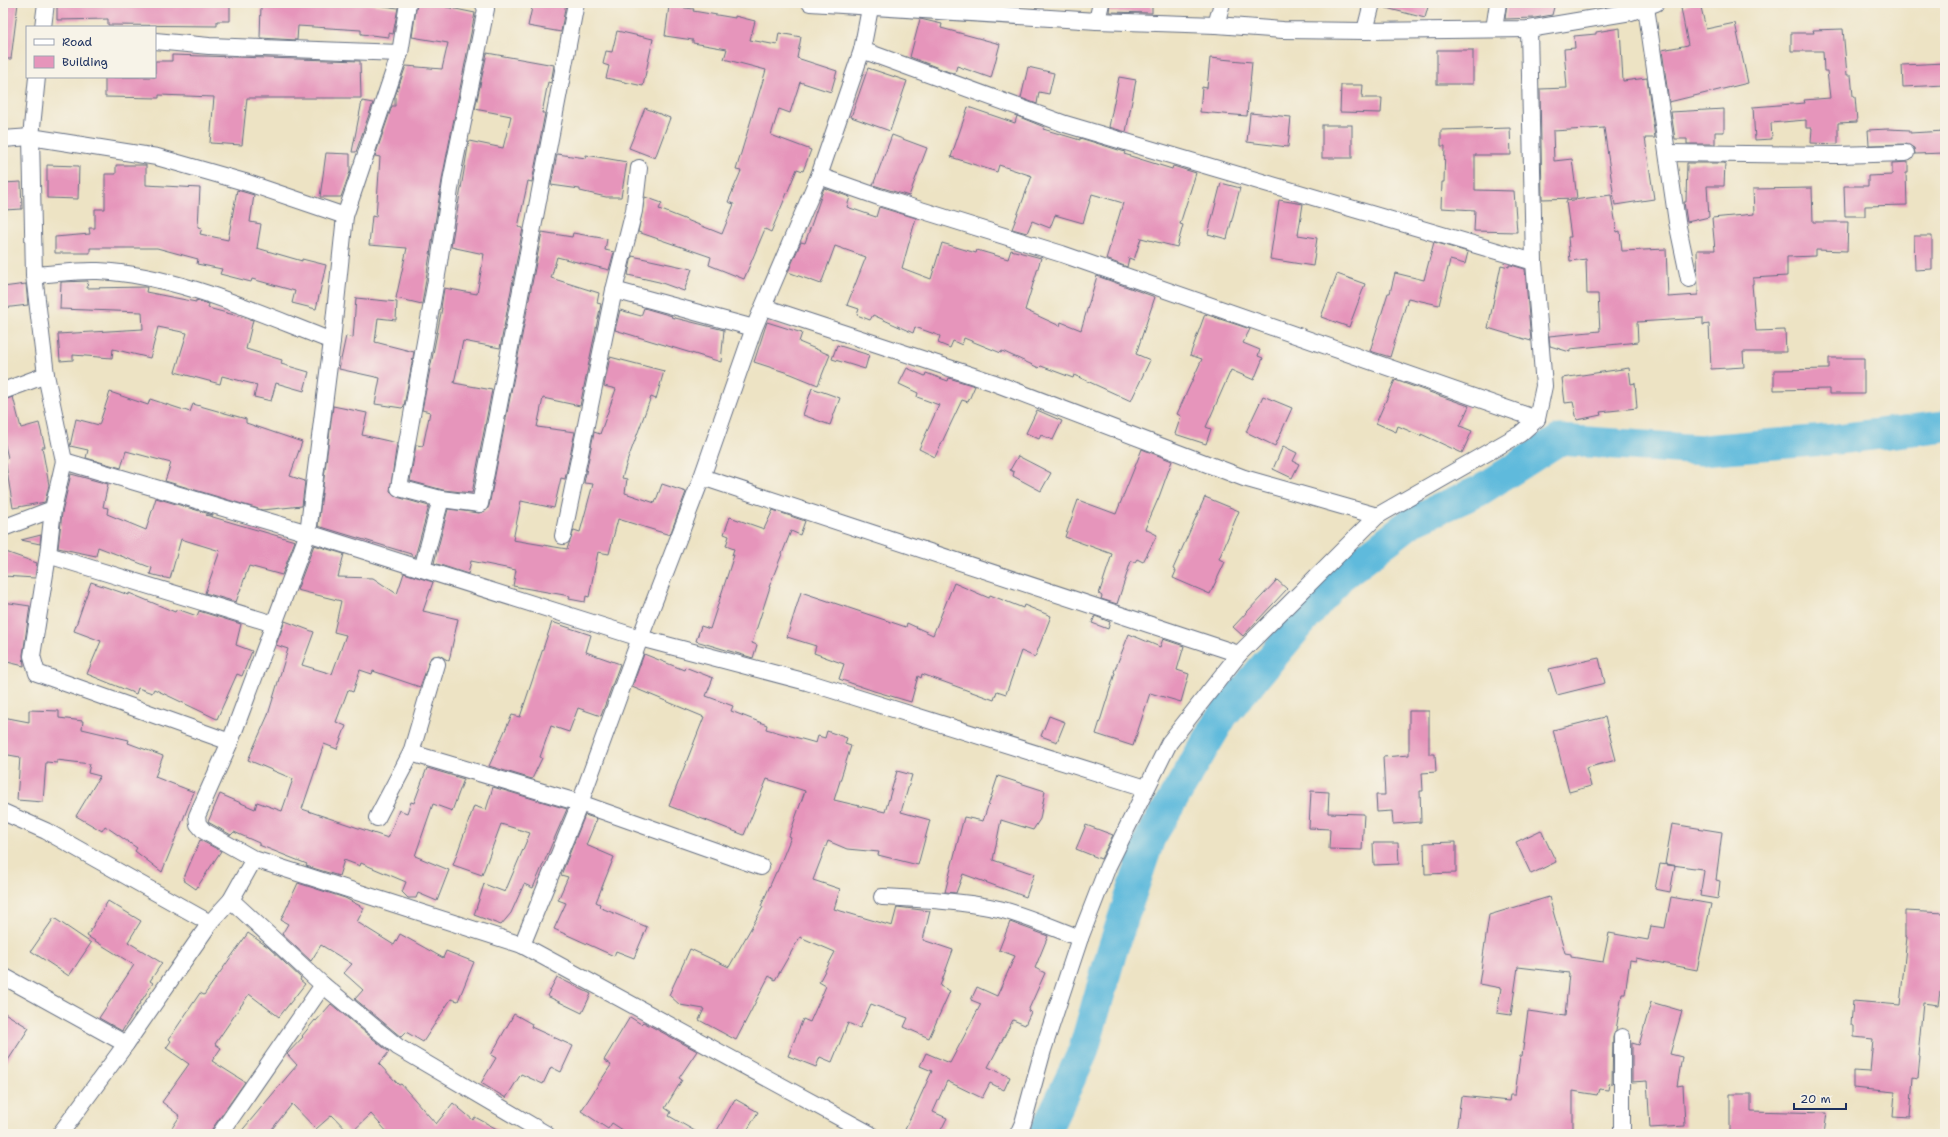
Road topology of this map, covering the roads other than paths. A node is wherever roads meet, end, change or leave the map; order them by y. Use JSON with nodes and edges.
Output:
{"nodes":[{"id":1,"x":46,"y":3,"type":"edge"},
{"id":2,"x":408,"y":3,"type":"edge"},
{"id":3,"x":483,"y":3,"type":"edge"},
{"id":4,"x":576,"y":3,"type":"edge"},
{"id":5,"x":810,"y":3,"type":"edge"},
{"id":6,"x":1101,"y":3,"type":"edge"},
{"id":7,"x":1222,"y":3,"type":"edge"},
{"id":8,"x":1372,"y":3,"type":"edge"},
{"id":9,"x":1498,"y":3,"type":"edge"},
{"id":10,"x":1650,"y":4,"type":"edge"},
{"id":11,"x":871,"y":5,"type":"edge"},
{"id":12,"x":980,"y":9,"type":"edge"},
{"id":13,"x":1097,"y":21,"type":"junction"},
{"id":14,"x":1216,"y":25,"type":"junction"},
{"id":15,"x":43,"y":26,"type":"edge"},
{"id":16,"x":1494,"y":29,"type":"junction"},
{"id":17,"x":1529,"y":29,"type":"junction"},
{"id":18,"x":1366,"y":31,"type":"junction"},
{"id":19,"x":156,"y":41,"type":"edge"},
{"id":20,"x":862,"y":50,"type":"junction"},
{"id":21,"x":400,"y":53,"type":"junction"},
{"id":22,"x":38,"y":78,"type":"edge"},
{"id":23,"x":31,"y":137,"type":"junction"},
{"id":24,"x":3,"y":139,"type":"edge"},
{"id":25,"x":1668,"y":153,"type":"junction"},
{"id":26,"x":1906,"y":153,"type":"dead end"},
{"id":27,"x":639,"y":168,"type":"dead end"},
{"id":28,"x":819,"y":176,"type":"junction"},
{"id":29,"x":345,"y":216,"type":"junction"},
{"id":30,"x":1534,"y":262,"type":"junction"},
{"id":31,"x":34,"y":276,"type":"junction"},
{"id":32,"x":1689,"y":279,"type":"dead end"},
{"id":33,"x":614,"y":290,"type":"junction"},
{"id":34,"x":764,"y":307,"type":"junction"},
{"id":35,"x":754,"y":328,"type":"junction"},
{"id":36,"x":332,"y":341,"type":"junction"},
{"id":37,"x":46,"y":375,"type":"junction"},
{"id":38,"x":3,"y":391,"type":"edge"},
{"id":39,"x":1538,"y":419,"type":"junction"},
{"id":40,"x":64,"y":461,"type":"junction"},
{"id":41,"x":702,"y":477,"type":"junction"},
{"id":42,"x":441,"y":499,"type":"junction"},
{"id":43,"x":53,"y":509,"type":"junction"},
{"id":44,"x":1377,"y":516,"type":"junction"},
{"id":45,"x":3,"y":528,"type":"edge"},
{"id":46,"x":308,"y":533,"type":"junction"},
{"id":47,"x":563,"y":536,"type":"dead end"},
{"id":48,"x":48,"y":555,"type":"junction"},
{"id":49,"x":422,"y":569,"type":"junction"},
{"id":50,"x":274,"y":624,"type":"junction"},
{"id":51,"x":640,"y":638,"type":"junction"},
{"id":52,"x":1239,"y":654,"type":"junction"},
{"id":53,"x":437,"y":664,"type":"dead end"},
{"id":54,"x":230,"y":742,"type":"junction"},
{"id":55,"x":411,"y":753,"type":"junction"},
{"id":56,"x":1146,"y":788,"type":"junction"},
{"id":57,"x":580,"y":803,"type":"junction"},
{"id":58,"x":3,"y":812,"type":"edge"},
{"id":59,"x":377,"y":818,"type":"dead end"},
{"id":60,"x":254,"y":859,"type":"junction"},
{"id":61,"x":761,"y":867,"type":"dead end"},
{"id":62,"x":882,"y":897,"type":"dead end"},
{"id":63,"x":231,"y":900,"type":"junction"},
{"id":64,"x":210,"y":923,"type":"junction"},
{"id":65,"x":1080,"y":938,"type":"junction"},
{"id":66,"x":522,"y":945,"type":"junction"},
{"id":67,"x":3,"y":976,"type":"edge"},
{"id":68,"x":322,"y":985,"type":"junction"},
{"id":69,"x":1622,"y":1037,"type":"dead end"},
{"id":70,"x":126,"y":1044,"type":"junction"},
{"id":71,"x":60,"y":1134,"type":"edge"},
{"id":72,"x":220,"y":1134,"type":"edge"},
{"id":73,"x":546,"y":1134,"type":"edge"},
{"id":74,"x":870,"y":1134,"type":"edge"},
{"id":75,"x":1018,"y":1134,"type":"edge"},
{"id":76,"x":1622,"y":1134,"type":"edge"}],
"edges":[{"from":1,"to":15,"type":"street"},
{"from":2,"to":21,"type":"street"},
{"from":3,"to":42,"type":"street"},
{"from":4,"to":42,"type":"street"},
{"from":5,"to":11,"type":"street"},
{"from":6,"to":13,"type":"street"},
{"from":7,"to":14,"type":"street"},
{"from":8,"to":18,"type":"street"},
{"from":9,"to":16,"type":"street"},
{"from":10,"to":17,"type":"street"},
{"from":10,"to":25,"type":"street"},
{"from":11,"to":12,"type":"street"},
{"from":11,"to":20,"type":"street"},
{"from":12,"to":13,"type":"street"},
{"from":13,"to":14,"type":"street"},
{"from":14,"to":18,"type":"street"},
{"from":16,"to":17,"type":"street"},
{"from":16,"to":18,"type":"street"},
{"from":17,"to":30,"type":"street"},
{"from":19,"to":21,"type":"street"},
{"from":20,"to":28,"type":"street"},
{"from":20,"to":30,"type":"street"},
{"from":21,"to":29,"type":"street"},
{"from":22,"to":23,"type":"street"},
{"from":23,"to":24,"type":"street"},
{"from":23,"to":29,"type":"street"},
{"from":23,"to":31,"type":"street"},
{"from":25,"to":26,"type":"street"},
{"from":25,"to":32,"type":"street"},
{"from":27,"to":33,"type":"street"},
{"from":28,"to":34,"type":"street"},
{"from":28,"to":39,"type":"street"},
{"from":29,"to":36,"type":"street"},
{"from":30,"to":39,"type":"street"},
{"from":31,"to":36,"type":"street"},
{"from":31,"to":37,"type":"street"},
{"from":33,"to":35,"type":"street"},
{"from":33,"to":47,"type":"street"},
{"from":34,"to":35,"type":"street"},
{"from":34,"to":44,"type":"street"},
{"from":35,"to":41,"type":"street"},
{"from":36,"to":46,"type":"street"},
{"from":37,"to":38,"type":"street"},
{"from":37,"to":40,"type":"street"},
{"from":39,"to":44,"type":"street"},
{"from":40,"to":43,"type":"street"},
{"from":40,"to":46,"type":"street"},
{"from":41,"to":51,"type":"street"},
{"from":41,"to":52,"type":"street"},
{"from":42,"to":49,"type":"street"},
{"from":43,"to":45,"type":"street"},
{"from":43,"to":48,"type":"street"},
{"from":44,"to":52,"type":"street"},
{"from":46,"to":49,"type":"street"},
{"from":46,"to":50,"type":"street"},
{"from":48,"to":50,"type":"street"},
{"from":48,"to":54,"type":"street"},
{"from":49,"to":51,"type":"street"},
{"from":50,"to":54,"type":"street"},
{"from":51,"to":56,"type":"street"},
{"from":51,"to":57,"type":"street"},
{"from":52,"to":56,"type":"street"},
{"from":53,"to":55,"type":"street"},
{"from":54,"to":60,"type":"street"},
{"from":55,"to":57,"type":"street"},
{"from":55,"to":59,"type":"street"},
{"from":56,"to":65,"type":"street"},
{"from":57,"to":61,"type":"street"},
{"from":57,"to":66,"type":"street"},
{"from":58,"to":64,"type":"street"},
{"from":60,"to":63,"type":"street"},
{"from":60,"to":66,"type":"street"},
{"from":62,"to":65,"type":"street"},
{"from":63,"to":64,"type":"street"},
{"from":63,"to":68,"type":"street"},
{"from":64,"to":70,"type":"street"},
{"from":65,"to":75,"type":"street"},
{"from":66,"to":74,"type":"street"},
{"from":67,"to":70,"type":"street"},
{"from":68,"to":72,"type":"street"},
{"from":68,"to":73,"type":"street"},
{"from":69,"to":76,"type":"street"},
{"from":70,"to":71,"type":"street"}]}
